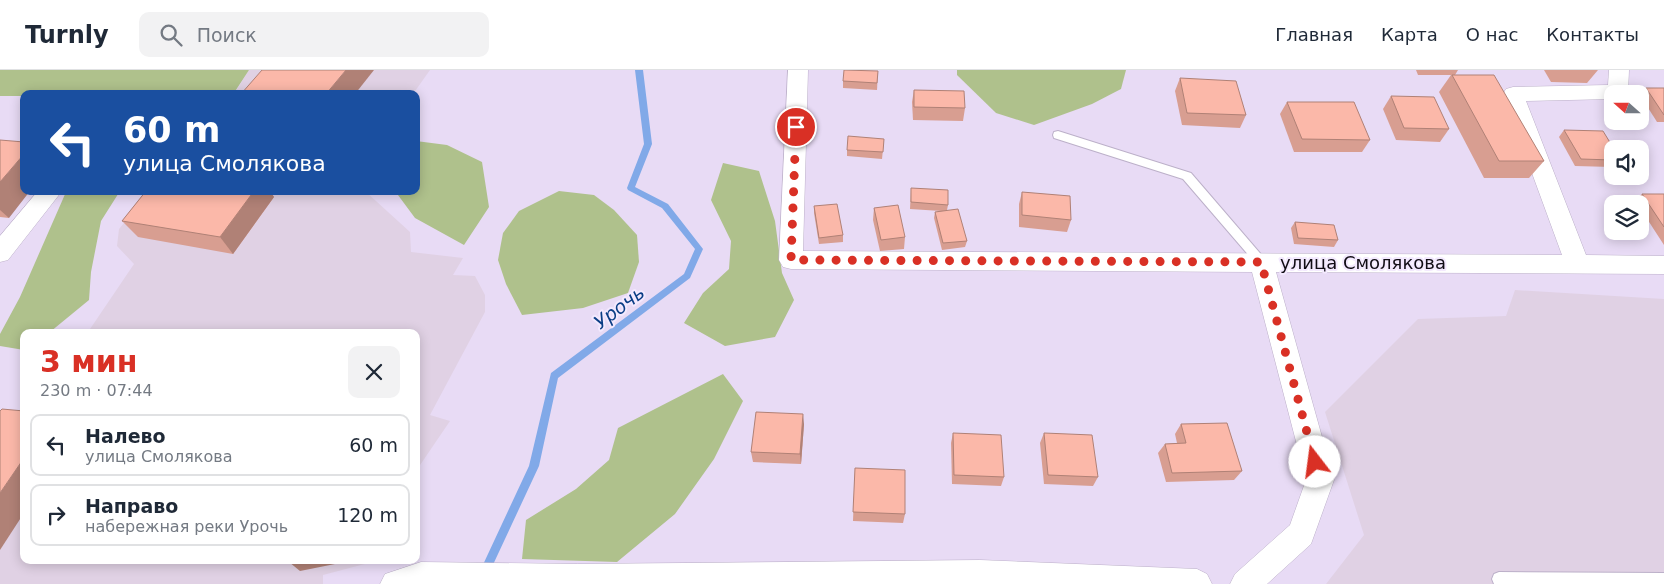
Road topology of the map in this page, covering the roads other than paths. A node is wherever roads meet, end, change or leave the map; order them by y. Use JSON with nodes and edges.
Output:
{"nodes":[{"id":1,"x":798,"y":70,"type":"edge"},
{"id":2,"x":1619,"y":70,"type":"edge"},
{"id":3,"x":1058,"y":136,"type":"dead end"},
{"id":4,"x":48,"y":195,"type":"edge"},
{"id":5,"x":0,"y":253,"type":"edge"},
{"id":6,"x":1261,"y":262,"type":"junction"},
{"id":7,"x":1578,"y":265,"type":"junction"},
{"id":8,"x":1664,"y":265,"type":"edge"},
{"id":9,"x":1499,"y":579,"type":"dead end"},
{"id":10,"x":408,"y":580,"type":"edge"},
{"id":11,"x":1664,"y":580,"type":"edge"},
{"id":12,"x":1153,"y":583,"type":"edge"},
{"id":13,"x":1197,"y":584,"type":"edge"},
{"id":14,"x":1245,"y":584,"type":"edge"}],
"edges":[{"from":1,"to":6,"type":"street","name":"улица Смолякова"},
{"from":2,"to":7,"type":"street"},
{"from":3,"to":6,"type":"lane"},
{"from":4,"to":5,"type":"street"},
{"from":6,"to":7,"type":"street","name":"улица Смолякова"},
{"from":6,"to":14,"type":"street"},
{"from":7,"to":8,"type":"street","name":"улица Смолякова"},
{"from":9,"to":11,"type":"lane"},
{"from":10,"to":12,"type":"street"},
{"from":12,"to":13,"type":"street"}]}
